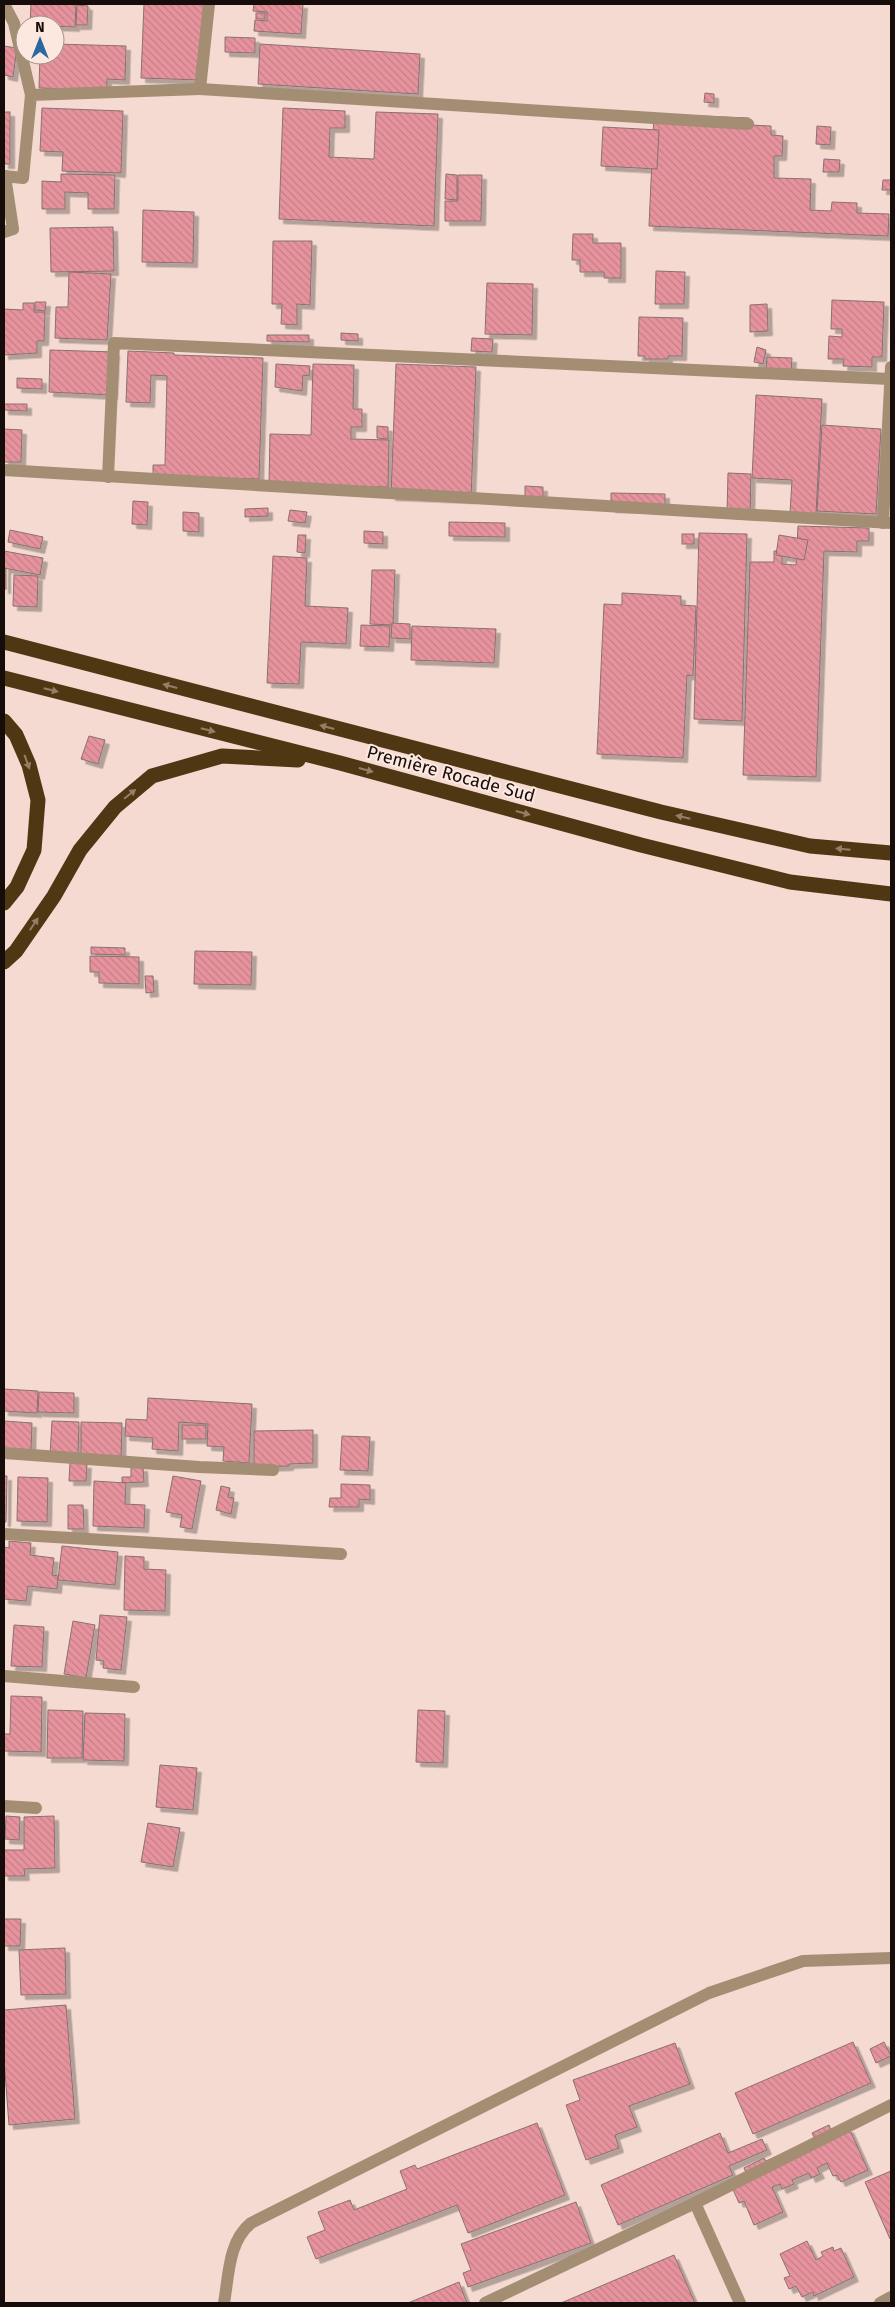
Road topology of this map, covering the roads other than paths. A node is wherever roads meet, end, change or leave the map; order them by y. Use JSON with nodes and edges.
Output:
{"nodes":[{"id":1,"x":4,"y":4,"type":"edge"},
{"id":2,"x":209,"y":4,"type":"edge"},
{"id":3,"x":200,"y":89,"type":"junction"},
{"id":4,"x":31,"y":95,"type":"junction"},
{"id":5,"x":748,"y":124,"type":"dead end"},
{"id":6,"x":4,"y":176,"type":"edge"},
{"id":7,"x":4,"y":232,"type":"edge"},
{"id":8,"x":891,"y":373,"type":"edge"},
{"id":9,"x":4,"y":470,"type":"edge"},
{"id":10,"x":108,"y":477,"type":"junction"},
{"id":11,"x":887,"y":523,"type":"edge"},
{"id":12,"x":4,"y":642,"type":"edge"},
{"id":13,"x":4,"y":678,"type":"edge"},
{"id":14,"x":4,"y":721,"type":"edge"},
{"id":15,"x":340,"y":763,"type":"junction"},
{"id":16,"x":891,"y":853,"type":"edge"},
{"id":17,"x":891,"y":894,"type":"edge"},
{"id":18,"x":4,"y":903,"type":"edge"},
{"id":19,"x":4,"y":962,"type":"edge"},
{"id":20,"x":4,"y":1454,"type":"edge"},
{"id":21,"x":273,"y":1470,"type":"dead end"},
{"id":22,"x":4,"y":1534,"type":"edge"},
{"id":23,"x":341,"y":1554,"type":"dead end"},
{"id":24,"x":4,"y":1676,"type":"edge"},
{"id":25,"x":134,"y":1687,"type":"dead end"},
{"id":26,"x":4,"y":1806,"type":"edge"},
{"id":27,"x":36,"y":1808,"type":"dead end"},
{"id":28,"x":891,"y":1958,"type":"edge"},
{"id":29,"x":891,"y":2104,"type":"edge"},
{"id":30,"x":696,"y":2204,"type":"junction"},
{"id":31,"x":891,"y":2297,"type":"edge"},
{"id":32,"x":224,"y":2303,"type":"edge"},
{"id":33,"x":486,"y":2303,"type":"edge"},
{"id":34,"x":740,"y":2303,"type":"edge"},
{"id":35,"x":880,"y":2303,"type":"edge"}],
"edges":[{"from":1,"to":4,"type":"street"},
{"from":2,"to":3,"type":"street"},
{"from":3,"to":4,"type":"street"},
{"from":3,"to":5,"type":"street"},
{"from":4,"to":6,"type":"street"},
{"from":6,"to":7,"type":"street"},
{"from":8,"to":10,"type":"street"},
{"from":8,"to":11,"type":"street"},
{"from":9,"to":10,"type":"street"},
{"from":10,"to":11,"type":"street"},
{"from":16,"to":12,"type":"highway","name":"Première Rocade Sud","one_way":true},
{"from":13,"to":15,"type":"highway","name":"Première Rocade Sud","one_way":true},
{"from":14,"to":18,"type":"highway","one_way":true},
{"from":15,"to":17,"type":"highway","name":"Première Rocade Sud","one_way":true},
{"from":19,"to":15,"type":"highway","one_way":true},
{"from":20,"to":21,"type":"street"},
{"from":22,"to":23,"type":"street"},
{"from":24,"to":25,"type":"street"},
{"from":26,"to":27,"type":"street"},
{"from":28,"to":32,"type":"street"},
{"from":29,"to":30,"type":"street"},
{"from":30,"to":33,"type":"street"},
{"from":30,"to":34,"type":"street"},
{"from":31,"to":35,"type":"street"}]}
